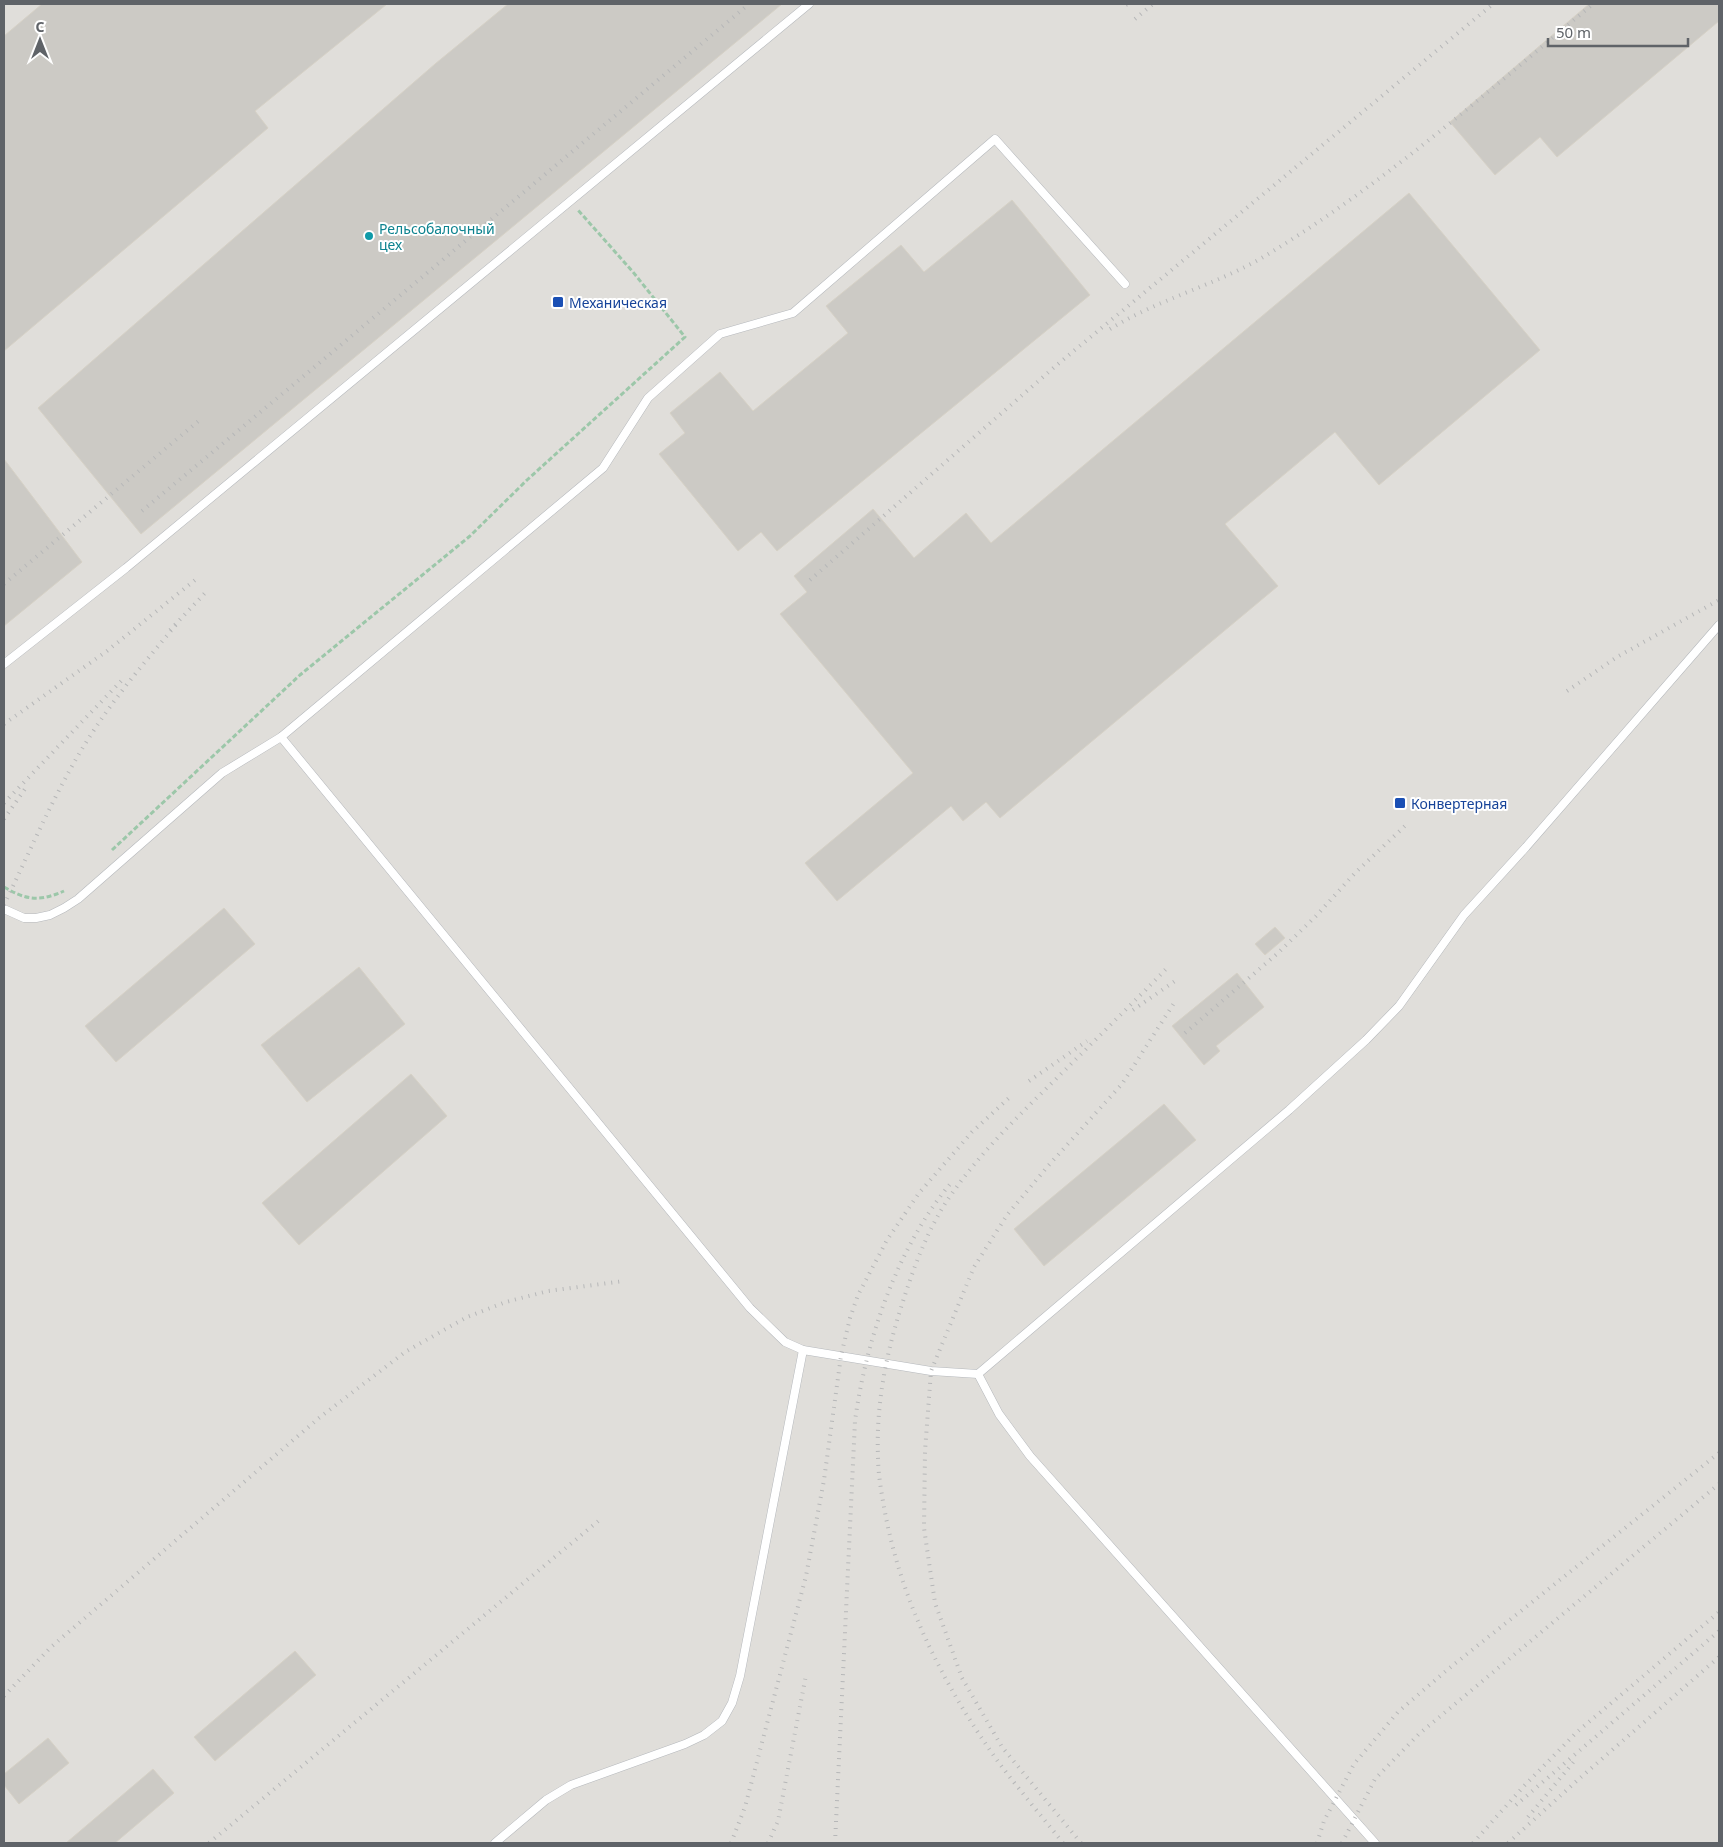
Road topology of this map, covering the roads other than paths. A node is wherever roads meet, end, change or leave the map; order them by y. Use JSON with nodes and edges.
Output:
{"nodes":[{"id":1,"x":809,"y":4,"type":"edge"},
{"id":2,"x":1125,"y":284,"type":"dead end"},
{"id":3,"x":1719,"y":625,"type":"edge"},
{"id":4,"x":4,"y":664,"type":"edge"},
{"id":5,"x":281,"y":737,"type":"junction"},
{"id":6,"x":4,"y":909,"type":"edge"},
{"id":7,"x":803,"y":1350,"type":"junction"},
{"id":8,"x":978,"y":1374,"type":"junction"},
{"id":9,"x":496,"y":1843,"type":"edge"},
{"id":10,"x":1375,"y":1843,"type":"edge"}],
"edges":[{"from":1,"to":4,"type":"lane"},
{"from":2,"to":5,"type":"lane"},
{"from":3,"to":8,"type":"lane"},
{"from":5,"to":6,"type":"lane"},
{"from":5,"to":7,"type":"lane"},
{"from":7,"to":8,"type":"lane"},
{"from":7,"to":9,"type":"lane"},
{"from":8,"to":10,"type":"lane"}]}
